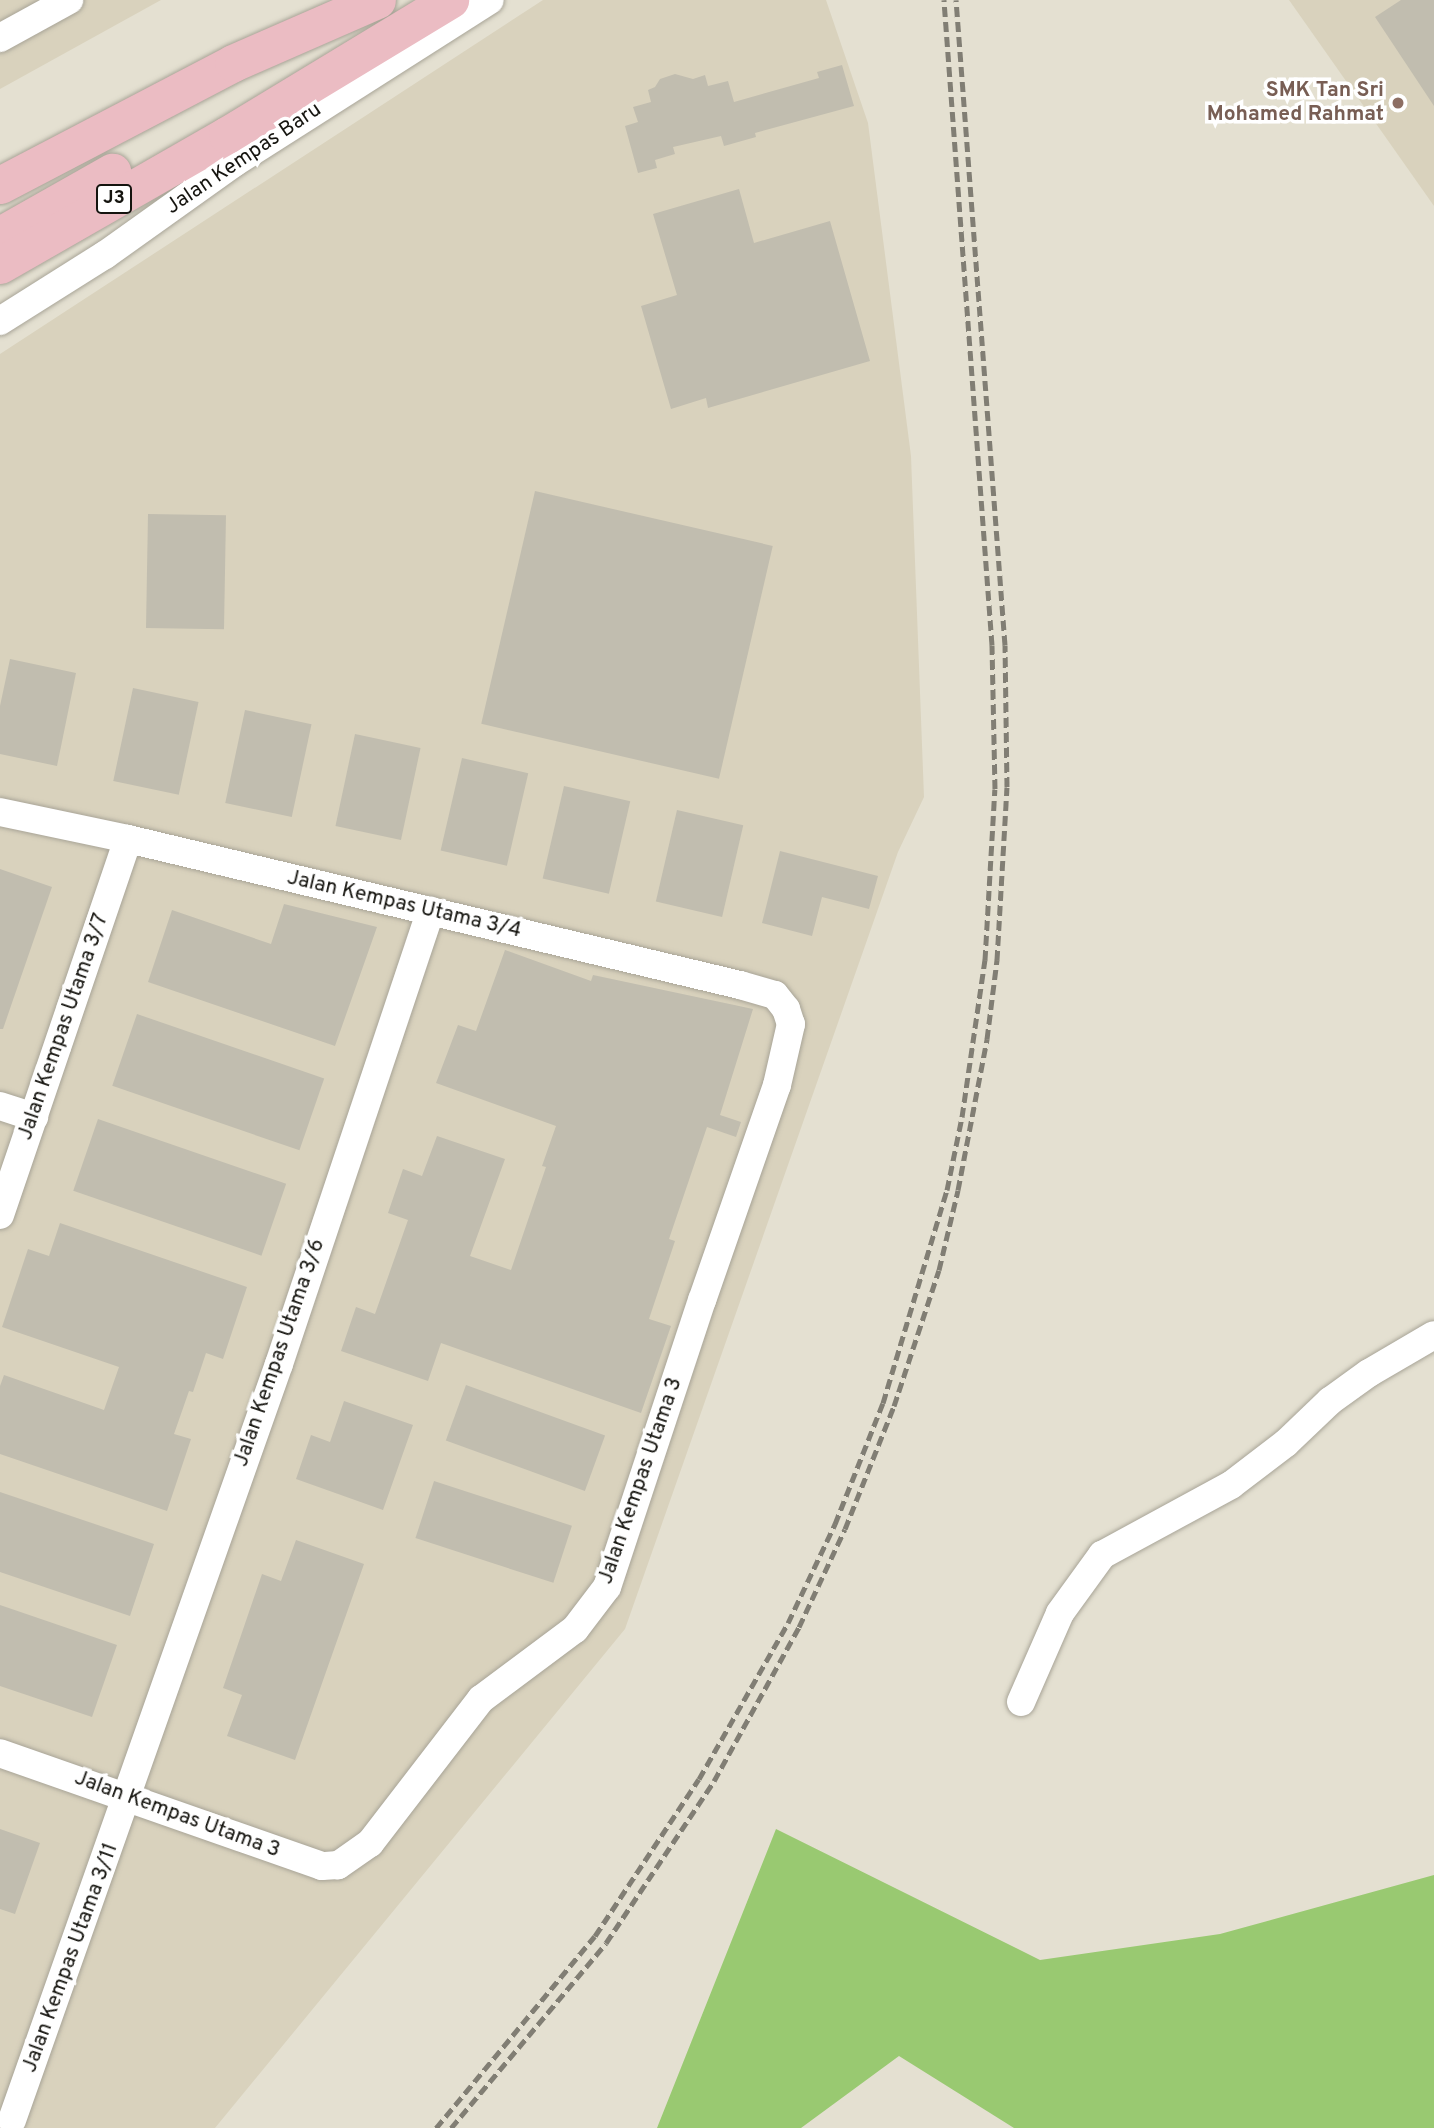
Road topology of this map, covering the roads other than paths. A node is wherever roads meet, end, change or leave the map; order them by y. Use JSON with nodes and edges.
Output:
{"nodes":[{"id":1,"x":69,"y":0,"type":"edge"},
{"id":2,"x":316,"y":0,"type":"edge"},
{"id":3,"x":377,"y":0,"type":"edge"},
{"id":4,"x":450,"y":0,"type":"edge"},
{"id":5,"x":490,"y":0,"type":"edge"},
{"id":6,"x":0,"y":38,"type":"edge"},
{"id":7,"x":233,"y":63,"type":"junction"},
{"id":8,"x":227,"y":135,"type":"junction"},
{"id":9,"x":10,"y":176,"type":"edge"},
{"id":10,"x":0,"y":235,"type":"edge"},
{"id":11,"x":0,"y":265,"type":"edge"},
{"id":12,"x":0,"y":321,"type":"edge"},
{"id":13,"x":0,"y":812,"type":"edge"},
{"id":14,"x":128,"y":839,"type":"junction"},
{"id":15,"x":431,"y":911,"type":"junction"},
{"id":16,"x":791,"y":1024,"type":"joint"},
{"id":17,"x":0,"y":1106,"type":"edge"},
{"id":18,"x":34,"y":1117,"type":"junction"},
{"id":19,"x":0,"y":1214,"type":"edge"},
{"id":20,"x":1434,"y":1335,"type":"edge"},
{"id":21,"x":1021,"y":1702,"type":"dead end"},
{"id":22,"x":0,"y":1752,"type":"edge"},
{"id":23,"x":129,"y":1796,"type":"junction"},
{"id":24,"x":12,"y":2120,"type":"dead end"}],
"edges":[{"from":1,"to":6,"type":"street"},
{"from":2,"to":7,"type":"main road"},
{"from":3,"to":7,"type":"main road"},
{"from":4,"to":8,"type":"main road","name":"Jalan Kempas Baru","number":"J3"},
{"from":5,"to":12,"type":"street","name":"Jalan Kempas Baru"},
{"from":7,"to":9,"type":"main road"},
{"from":8,"to":10,"type":"main road"},
{"from":8,"to":11,"type":"main road","name":"Jalan Kempas Baru","number":"J3"},
{"from":13,"to":14,"type":"street","name":"Jalan Kempas Utama 3/4"},
{"from":14,"to":15,"type":"street","name":"Jalan Kempas Utama 3/4"},
{"from":14,"to":18,"type":"street","name":"Jalan Kempas Utama 3/7"},
{"from":15,"to":16,"type":"street","name":"Jalan Kempas Utama 3/4"},
{"from":15,"to":23,"type":"street","name":"Jalan Kempas Utama 3/6"},
{"from":16,"to":23,"type":"street","name":"Jalan Kempas Utama 3"},
{"from":17,"to":18,"type":"street"},
{"from":18,"to":19,"type":"street","name":"Jalan Kempas Utama 3/7"},
{"from":20,"to":21,"type":"street"},
{"from":22,"to":23,"type":"street","name":"Jalan Kempas Utama 3"},
{"from":23,"to":24,"type":"street","name":"Jalan Kempas Utama 3/11"}]}
